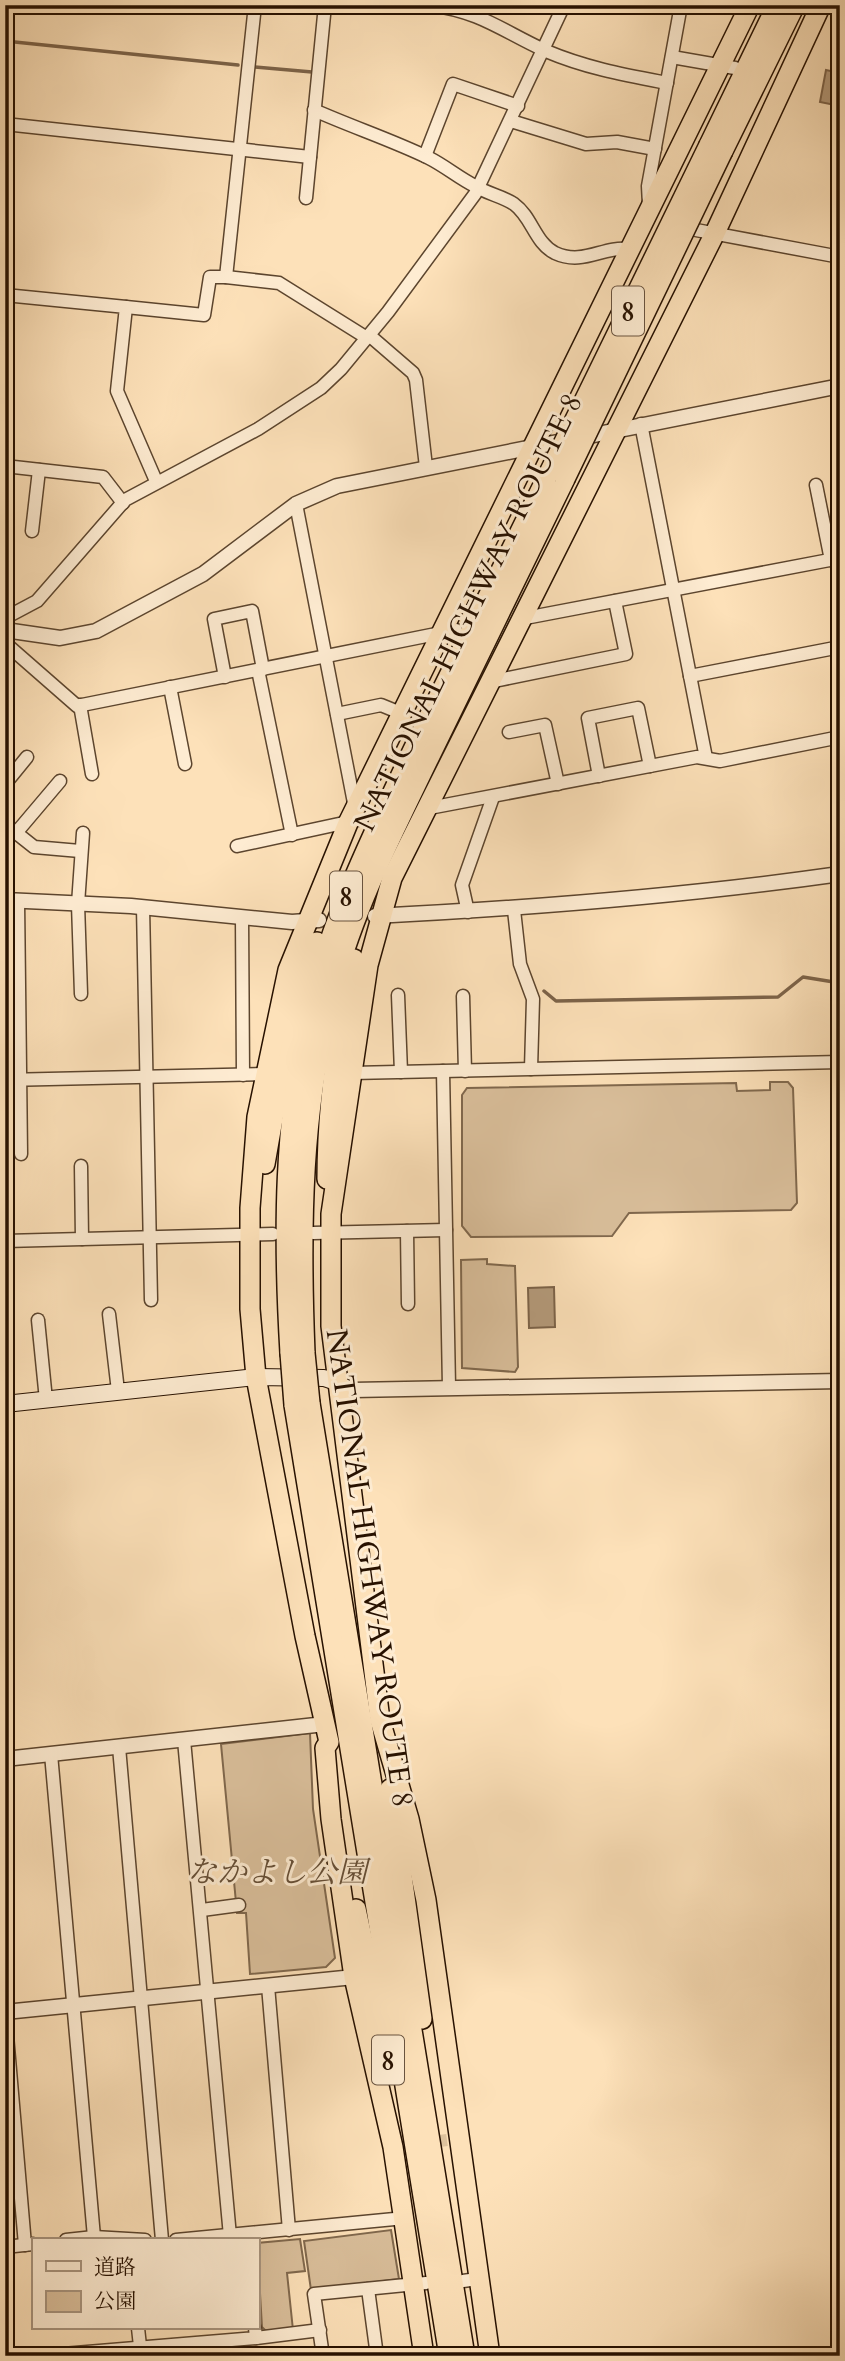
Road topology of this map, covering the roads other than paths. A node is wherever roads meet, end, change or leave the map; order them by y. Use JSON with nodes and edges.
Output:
{"nodes":[{"id":1,"x":256,"y":5,"type":"edge"},
{"id":2,"x":325,"y":5,"type":"edge"},
{"id":3,"x":431,"y":5,"type":"edge"},
{"id":4,"x":564,"y":5,"type":"edge"},
{"id":5,"x":681,"y":5,"type":"edge"},
{"id":6,"x":750,"y":5,"type":"edge"},
{"id":7,"x":777,"y":5,"type":"edge"},
{"id":8,"x":795,"y":5,"type":"edge"},
{"id":9,"x":821,"y":5,"type":"edge"},
{"id":10,"x":445,"y":6,"type":"edge"},
{"id":11,"x":545,"y":50,"type":"junction"},
{"id":12,"x":672,"y":57,"type":"junction"},
{"id":13,"x":728,"y":67,"type":"junction"},
{"id":14,"x":667,"y":83,"type":"junction"},
{"id":15,"x":518,"y":106,"type":"junction"},
{"id":16,"x":314,"y":110,"type":"junction"},
{"id":17,"x":511,"y":121,"type":"junction"},
{"id":18,"x":5,"y":124,"type":"edge"},
{"id":19,"x":716,"y":148,"type":"junction"},
{"id":20,"x":655,"y":149,"type":"junction"},
{"id":21,"x":241,"y":150,"type":"junction"},
{"id":22,"x":425,"y":156,"type":"junction"},
{"id":23,"x":310,"y":157,"type":"junction"},
{"id":24,"x":478,"y":188,"type":"junction"},
{"id":25,"x":306,"y":198,"type":"dead end"},
{"id":26,"x":645,"y":214,"type":"junction"},
{"id":27,"x":662,"y":225,"type":"dead end"},
{"id":28,"x":705,"y":232,"type":"junction"},
{"id":29,"x":628,"y":249,"type":"junction"},
{"id":30,"x":840,"y":257,"type":"edge"},
{"id":31,"x":226,"y":277,"type":"junction"},
{"id":32,"x":5,"y":295,"type":"edge"},
{"id":33,"x":126,"y":307,"type":"junction"},
{"id":34,"x":368,"y":337,"type":"junction"},
{"id":35,"x":840,"y":386,"type":"edge"},
{"id":36,"x":641,"y":424,"type":"junction"},
{"id":37,"x":618,"y":429,"type":"junction"},
{"id":38,"x":535,"y":446,"type":"junction"},
{"id":39,"x":5,"y":466,"type":"edge"},
{"id":40,"x":426,"y":467,"type":"junction"},
{"id":41,"x":39,"y":470,"type":"junction"},
{"id":42,"x":556,"y":478,"type":"junction"},
{"id":43,"x":156,"y":481,"type":"junction"},
{"id":44,"x":816,"y":485,"type":"dead end"},
{"id":45,"x":123,"y":503,"type":"junction"},
{"id":46,"x":296,"y":504,"type":"junction"},
{"id":47,"x":32,"y":531,"type":"dead end"},
{"id":48,"x":836,"y":559,"type":"edge"},
{"id":49,"x":671,"y":590,"type":"junction"},
{"id":50,"x":615,"y":601,"type":"junction"},
{"id":51,"x":5,"y":618,"type":"edge"},
{"id":52,"x":519,"y":619,"type":"junction"},
{"id":53,"x":5,"y":630,"type":"edge"},
{"id":54,"x":448,"y":632,"type":"junction"},
{"id":55,"x":5,"y":643,"type":"edge"},
{"id":56,"x":840,"y":647,"type":"edge"},
{"id":57,"x":326,"y":656,"type":"junction"},
{"id":58,"x":260,"y":669,"type":"junction"},
{"id":59,"x":690,"y":676,"type":"junction"},
{"id":60,"x":225,"y":677,"type":"junction"},
{"id":61,"x":494,"y":681,"type":"junction"},
{"id":62,"x":170,"y":688,"type":"junction"},
{"id":63,"x":80,"y":705,"type":"junction"},
{"id":64,"x":434,"y":707,"type":"junction"},
{"id":65,"x":337,"y":714,"type":"junction"},
{"id":66,"x":403,"y":714,"type":"junction"},
{"id":67,"x":509,"y":732,"type":"dead end"},
{"id":68,"x":840,"y":737,"type":"edge"},
{"id":69,"x":27,"y":757,"type":"dead end"},
{"id":70,"x":706,"y":758,"type":"junction"},
{"id":71,"x":185,"y":764,"type":"dead end"},
{"id":72,"x":650,"y":766,"type":"junction"},
{"id":73,"x":92,"y":774,"type":"dead end"},
{"id":74,"x":599,"y":776,"type":"junction"},
{"id":75,"x":60,"y":781,"type":"dead end"},
{"id":76,"x":5,"y":784,"type":"edge"},
{"id":77,"x":558,"y":784,"type":"junction"},
{"id":78,"x":493,"y":797,"type":"junction"},
{"id":79,"x":423,"y":810,"type":"junction"},
{"id":80,"x":355,"y":817,"type":"junction"},
{"id":81,"x":398,"y":823,"type":"junction"},
{"id":82,"x":5,"y":824,"type":"edge"},
{"id":83,"x":16,"y":833,"type":"junction"},
{"id":84,"x":83,"y":833,"type":"dead end"},
{"id":85,"x":292,"y":835,"type":"junction"},
{"id":86,"x":237,"y":846,"type":"dead end"},
{"id":87,"x":80,"y":851,"type":"junction"},
{"id":88,"x":840,"y":874,"type":"edge"},
{"id":89,"x":12,"y":901,"type":"edge"},
{"id":90,"x":78,"y":904,"type":"junction"},
{"id":91,"x":143,"y":907,"type":"junction"},
{"id":92,"x":514,"y":910,"type":"junction"},
{"id":93,"x":468,"y":912,"type":"junction"},
{"id":94,"x":377,"y":916,"type":"junction"},
{"id":95,"x":242,"y":917,"type":"junction"},
{"id":96,"x":314,"y":920,"type":"junction"},
{"id":97,"x":81,"y":994,"type":"dead end"},
{"id":98,"x":397,"y":995,"type":"dead end"},
{"id":99,"x":463,"y":996,"type":"dead end"},
{"id":100,"x":840,"y":1062,"type":"edge"},
{"id":101,"x":531,"y":1069,"type":"junction"},
{"id":102,"x":443,"y":1071,"type":"junction"},
{"id":103,"x":465,"y":1071,"type":"junction"},
{"id":104,"x":401,"y":1072,"type":"junction"},
{"id":105,"x":352,"y":1073,"type":"junction"},
{"id":106,"x":265,"y":1074,"type":"junction"},
{"id":107,"x":243,"y":1075,"type":"junction"},
{"id":108,"x":145,"y":1077,"type":"junction"},
{"id":109,"x":5,"y":1080,"type":"edge"},
{"id":110,"x":19,"y":1080,"type":"junction"},
{"id":111,"x":21,"y":1154,"type":"dead end"},
{"id":112,"x":81,"y":1166,"type":"dead end"},
{"id":113,"x":325,"y":1227,"type":"junction"},
{"id":114,"x":251,"y":1229,"type":"junction"},
{"id":115,"x":446,"y":1230,"type":"junction"},
{"id":116,"x":408,"y":1231,"type":"junction"},
{"id":117,"x":273,"y":1234,"type":"dead end"},
{"id":118,"x":148,"y":1237,"type":"junction"},
{"id":119,"x":82,"y":1239,"type":"junction"},
{"id":120,"x":5,"y":1241,"type":"edge"},
{"id":121,"x":151,"y":1300,"type":"dead end"},
{"id":122,"x":408,"y":1304,"type":"dead end"},
{"id":123,"x":109,"y":1314,"type":"dead end"},
{"id":124,"x":38,"y":1320,"type":"dead end"},
{"id":125,"x":297,"y":1353,"type":"junction"},
{"id":126,"x":256,"y":1377,"type":"junction"},
{"id":127,"x":840,"y":1381,"type":"edge"},
{"id":128,"x":336,"y":1382,"type":"junction"},
{"id":129,"x":449,"y":1387,"type":"junction"},
{"id":130,"x":118,"y":1391,"type":"junction"},
{"id":131,"x":46,"y":1400,"type":"junction"},
{"id":132,"x":302,"y":1404,"type":"junction"},
{"id":133,"x":5,"y":1405,"type":"edge"},
{"id":134,"x":380,"y":1720,"type":"junction"},
{"id":135,"x":327,"y":1733,"type":"junction"},
{"id":136,"x":184,"y":1740,"type":"junction"},
{"id":137,"x":119,"y":1746,"type":"junction"},
{"id":138,"x":51,"y":1754,"type":"junction"},
{"id":139,"x":5,"y":1759,"type":"edge"},
{"id":140,"x":239,"y":1905,"type":"dead end"},
{"id":141,"x":201,"y":1910,"type":"junction"},
{"id":142,"x":360,"y":1976,"type":"junction"},
{"id":143,"x":268,"y":1986,"type":"junction"},
{"id":144,"x":207,"y":1992,"type":"junction"},
{"id":145,"x":141,"y":1998,"type":"junction"},
{"id":146,"x":73,"y":2005,"type":"junction"},
{"id":147,"x":5,"y":2012,"type":"edge"},
{"id":148,"x":403,"y":2150,"type":"junction"},
{"id":149,"x":405,"y":2218,"type":"junction"},
{"id":150,"x":289,"y":2230,"type":"junction"},
{"id":151,"x":230,"y":2236,"type":"junction"},
{"id":152,"x":93,"y":2237,"type":"junction"},
{"id":153,"x":84,"y":2238,"type":"edge"},
{"id":154,"x":110,"y":2238,"type":"edge"},
{"id":155,"x":162,"y":2238,"type":"edge"},
{"id":156,"x":203,"y":2238,"type":"edge"},
{"id":157,"x":29,"y":2245,"type":"edge"},
{"id":158,"x":5,"y":2247,"type":"edge"},
{"id":159,"x":465,"y":2281,"type":"junction"},
{"id":160,"x":420,"y":2284,"type":"junction"},
{"id":161,"x":368,"y":2289,"type":"junction"},
{"id":162,"x":138,"y":2330,"type":"edge"},
{"id":163,"x":320,"y":2330,"type":"junction"},
{"id":164,"x":256,"y":2333,"type":"edge"},
{"id":165,"x":140,"y":2352,"type":"edge"},
{"id":166,"x":39,"y":2356,"type":"edge"},
{"id":167,"x":323,"y":2356,"type":"edge"},
{"id":168,"x":377,"y":2356,"type":"edge"},
{"id":169,"x":424,"y":2356,"type":"edge"},
{"id":170,"x":449,"y":2356,"type":"edge"},
{"id":171,"x":465,"y":2356,"type":"edge"},
{"id":172,"x":490,"y":2356,"type":"edge"}],
"edges":[{"from":1,"to":21,"type":"street"},
{"from":2,"to":16,"type":"street"},
{"from":3,"to":10,"type":"street"},
{"from":4,"to":11,"type":"street"},
{"from":5,"to":12,"type":"street"},
{"from":6,"to":13,"type":"highway"},
{"from":7,"to":19,"type":"highway","name":"NATIONAL HIGHWAY ROUTE 8","number":"8"},
{"from":8,"to":19,"type":"highway","name":"NATIONAL HIGHWAY ROUTE 8","number":"8"},
{"from":9,"to":28,"type":"highway"},
{"from":10,"to":11,"type":"street"},
{"from":11,"to":14,"type":"street"},
{"from":11,"to":15,"type":"street"},
{"from":12,"to":13,"type":"street"},
{"from":12,"to":14,"type":"street"},
{"from":13,"to":26,"type":"highway"},
{"from":14,"to":20,"type":"street"},
{"from":15,"to":17,"type":"street"},
{"from":15,"to":22,"type":"street"},
{"from":16,"to":22,"type":"street"},
{"from":16,"to":23,"type":"street"},
{"from":17,"to":20,"type":"street"},
{"from":17,"to":24,"type":"street"},
{"from":18,"to":21,"type":"street"},
{"from":19,"to":42,"type":"highway","name":"NATIONAL HIGHWAY ROUTE 8","number":"8","bridge":true},
{"from":20,"to":26,"type":"street"},
{"from":21,"to":23,"type":"street"},
{"from":21,"to":31,"type":"street"},
{"from":22,"to":24,"type":"street"},
{"from":23,"to":25,"type":"street"},
{"from":24,"to":29,"type":"street"},
{"from":24,"to":34,"type":"street"},
{"from":26,"to":27,"type":"street"},
{"from":26,"to":29,"type":"highway"},
{"from":28,"to":30,"type":"street"},
{"from":28,"to":37,"type":"highway"},
{"from":29,"to":38,"type":"highway"},
{"from":31,"to":33,"type":"street"},
{"from":31,"to":34,"type":"street"},
{"from":32,"to":33,"type":"street"},
{"from":33,"to":43,"type":"street"},
{"from":34,"to":40,"type":"street"},
{"from":34,"to":43,"type":"street"},
{"from":35,"to":36,"type":"street"},
{"from":36,"to":37,"type":"street"},
{"from":36,"to":49,"type":"street"},
{"from":37,"to":38,"type":"street"},
{"from":37,"to":52,"type":"highway"},
{"from":38,"to":40,"type":"street"},
{"from":38,"to":54,"type":"highway"},
{"from":39,"to":41,"type":"street"},
{"from":40,"to":46,"type":"street"},
{"from":41,"to":45,"type":"street"},
{"from":41,"to":47,"type":"street"},
{"from":42,"to":64,"type":"highway","name":"NATIONAL HIGHWAY ROUTE 8","number":"8"},
{"from":42,"to":81,"type":"highway","name":"NATIONAL HIGHWAY ROUTE 8","number":"8"},
{"from":43,"to":45,"type":"street"},
{"from":44,"to":48,"type":"street"},
{"from":45,"to":51,"type":"street"},
{"from":46,"to":53,"type":"street"},
{"from":46,"to":57,"type":"street"},
{"from":48,"to":49,"type":"street"},
{"from":49,"to":50,"type":"street"},
{"from":49,"to":59,"type":"street"},
{"from":50,"to":52,"type":"street"},
{"from":50,"to":61,"type":"street"},
{"from":52,"to":61,"type":"highway"},
{"from":54,"to":57,"type":"street"},
{"from":54,"to":66,"type":"highway"},
{"from":55,"to":63,"type":"street"},
{"from":56,"to":59,"type":"street"},
{"from":57,"to":58,"type":"street"},
{"from":57,"to":65,"type":"street"},
{"from":58,"to":60,"type":"street"},
{"from":58,"to":60,"type":"street"},
{"from":58,"to":85,"type":"street"},
{"from":59,"to":70,"type":"street"},
{"from":60,"to":62,"type":"street"},
{"from":61,"to":79,"type":"highway"},
{"from":62,"to":63,"type":"street"},
{"from":62,"to":71,"type":"street"},
{"from":63,"to":73,"type":"street"},
{"from":64,"to":114,"type":"highway","number":"8"},
{"from":64,"to":125,"type":"highway","name":"NATIONAL HIGHWAY ROUTE 8","number":"8"},
{"from":65,"to":66,"type":"street"},
{"from":65,"to":80,"type":"street"},
{"from":66,"to":80,"type":"highway"},
{"from":67,"to":77,"type":"street"},
{"from":68,"to":70,"type":"street"},
{"from":69,"to":76,"type":"street"},
{"from":70,"to":72,"type":"street"},
{"from":72,"to":74,"type":"street"},
{"from":72,"to":74,"type":"street"},
{"from":74,"to":77,"type":"street"},
{"from":75,"to":83,"type":"street"},
{"from":77,"to":78,"type":"street"},
{"from":78,"to":79,"type":"street"},
{"from":78,"to":93,"type":"street"},
{"from":79,"to":94,"type":"highway"},
{"from":80,"to":85,"type":"street"},
{"from":80,"to":96,"type":"highway"},
{"from":81,"to":113,"type":"highway","number":"8"},
{"from":81,"to":125,"type":"highway","name":"NATIONAL HIGHWAY ROUTE 8","number":"8"},
{"from":82,"to":83,"type":"street"},
{"from":83,"to":87,"type":"street"},
{"from":84,"to":87,"type":"street"},
{"from":85,"to":86,"type":"street"},
{"from":87,"to":90,"type":"street"},
{"from":88,"to":92,"type":"street"},
{"from":89,"to":90,"type":"street"},
{"from":89,"to":110,"type":"street"},
{"from":90,"to":91,"type":"street"},
{"from":90,"to":97,"type":"street"},
{"from":91,"to":95,"type":"street"},
{"from":91,"to":108,"type":"street"},
{"from":92,"to":93,"type":"street"},
{"from":92,"to":101,"type":"street"},
{"from":93,"to":94,"type":"street"},
{"from":94,"to":105,"type":"highway"},
{"from":95,"to":96,"type":"street"},
{"from":95,"to":107,"type":"street"},
{"from":96,"to":106,"type":"highway"},
{"from":98,"to":104,"type":"street"},
{"from":99,"to":103,"type":"street"},
{"from":100,"to":101,"type":"street"},
{"from":101,"to":103,"type":"street"},
{"from":102,"to":103,"type":"street"},
{"from":102,"to":104,"type":"street"},
{"from":102,"to":115,"type":"street"},
{"from":104,"to":105,"type":"street"},
{"from":105,"to":113,"type":"highway"},
{"from":106,"to":107,"type":"street"},
{"from":106,"to":114,"type":"highway"},
{"from":107,"to":108,"type":"street"},
{"from":108,"to":110,"type":"street"},
{"from":108,"to":118,"type":"street"},
{"from":109,"to":110,"type":"street"},
{"from":110,"to":111,"type":"street"},
{"from":112,"to":119,"type":"street"},
{"from":113,"to":116,"type":"street"},
{"from":113,"to":128,"type":"highway"},
{"from":114,"to":117,"type":"street"},
{"from":114,"to":118,"type":"street"},
{"from":114,"to":126,"type":"highway"},
{"from":115,"to":116,"type":"street"},
{"from":115,"to":129,"type":"street"},
{"from":116,"to":122,"type":"street"},
{"from":118,"to":119,"type":"street"},
{"from":118,"to":121,"type":"street"},
{"from":119,"to":120,"type":"street"},
{"from":123,"to":130,"type":"street"},
{"from":124,"to":131,"type":"street"},
{"from":125,"to":132,"type":"highway","name":"NATIONAL HIGHWAY ROUTE 8","number":"8","bridge":true},
{"from":126,"to":128,"type":"main road"},
{"from":126,"to":130,"type":"main road"},
{"from":126,"to":135,"type":"highway"},
{"from":127,"to":129,"type":"street"},
{"from":128,"to":129,"type":"street"},
{"from":128,"to":134,"type":"highway"},
{"from":130,"to":131,"type":"main road"},
{"from":131,"to":133,"type":"main road"},
{"from":132,"to":148,"type":"highway","name":"NATIONAL HIGHWAY ROUTE 8","number":"8"},
{"from":132,"to":159,"type":"highway","name":"NATIONAL HIGHWAY ROUTE 8","number":"8"},
{"from":134,"to":159,"type":"highway"},
{"from":134,"to":159,"type":"highway"},
{"from":135,"to":136,"type":"street"},
{"from":135,"to":142,"type":"highway"},
{"from":135,"to":148,"type":"highway","number":"8"},
{"from":136,"to":137,"type":"street"},
{"from":136,"to":141,"type":"street"},
{"from":137,"to":138,"type":"street"},
{"from":137,"to":145,"type":"street"},
{"from":138,"to":139,"type":"street"},
{"from":138,"to":146,"type":"street"},
{"from":140,"to":141,"type":"street"},
{"from":141,"to":144,"type":"street"},
{"from":142,"to":143,"type":"street"},
{"from":142,"to":148,"type":"highway"},
{"from":143,"to":144,"type":"street"},
{"from":143,"to":150,"type":"street"},
{"from":144,"to":145,"type":"street"},
{"from":144,"to":151,"type":"street"},
{"from":145,"to":146,"type":"street"},
{"from":145,"to":155,"type":"street"},
{"from":146,"to":147,"type":"street"},
{"from":146,"to":152,"type":"street"},
{"from":147,"to":157,"type":"street"},
{"from":148,"to":149,"type":"highway"},
{"from":148,"to":170,"type":"highway","name":"NATIONAL HIGHWAY ROUTE 8","number":"8"},
{"from":149,"to":150,"type":"street"},
{"from":149,"to":160,"type":"highway"},
{"from":150,"to":151,"type":"street"},
{"from":151,"to":156,"type":"street"},
{"from":152,"to":153,"type":"street"},
{"from":152,"to":154,"type":"street"},
{"from":157,"to":158,"type":"street"},
{"from":159,"to":171,"type":"highway","name":"NATIONAL HIGHWAY ROUTE 8","number":"8"},
{"from":159,"to":172,"type":"highway"},
{"from":160,"to":161,"type":"street"},
{"from":160,"to":169,"type":"highway"},
{"from":161,"to":163,"type":"street"},
{"from":161,"to":168,"type":"street"},
{"from":162,"to":165,"type":"street"},
{"from":163,"to":164,"type":"street"},
{"from":163,"to":167,"type":"street"},
{"from":164,"to":165,"type":"street"},
{"from":165,"to":166,"type":"street"}]}
